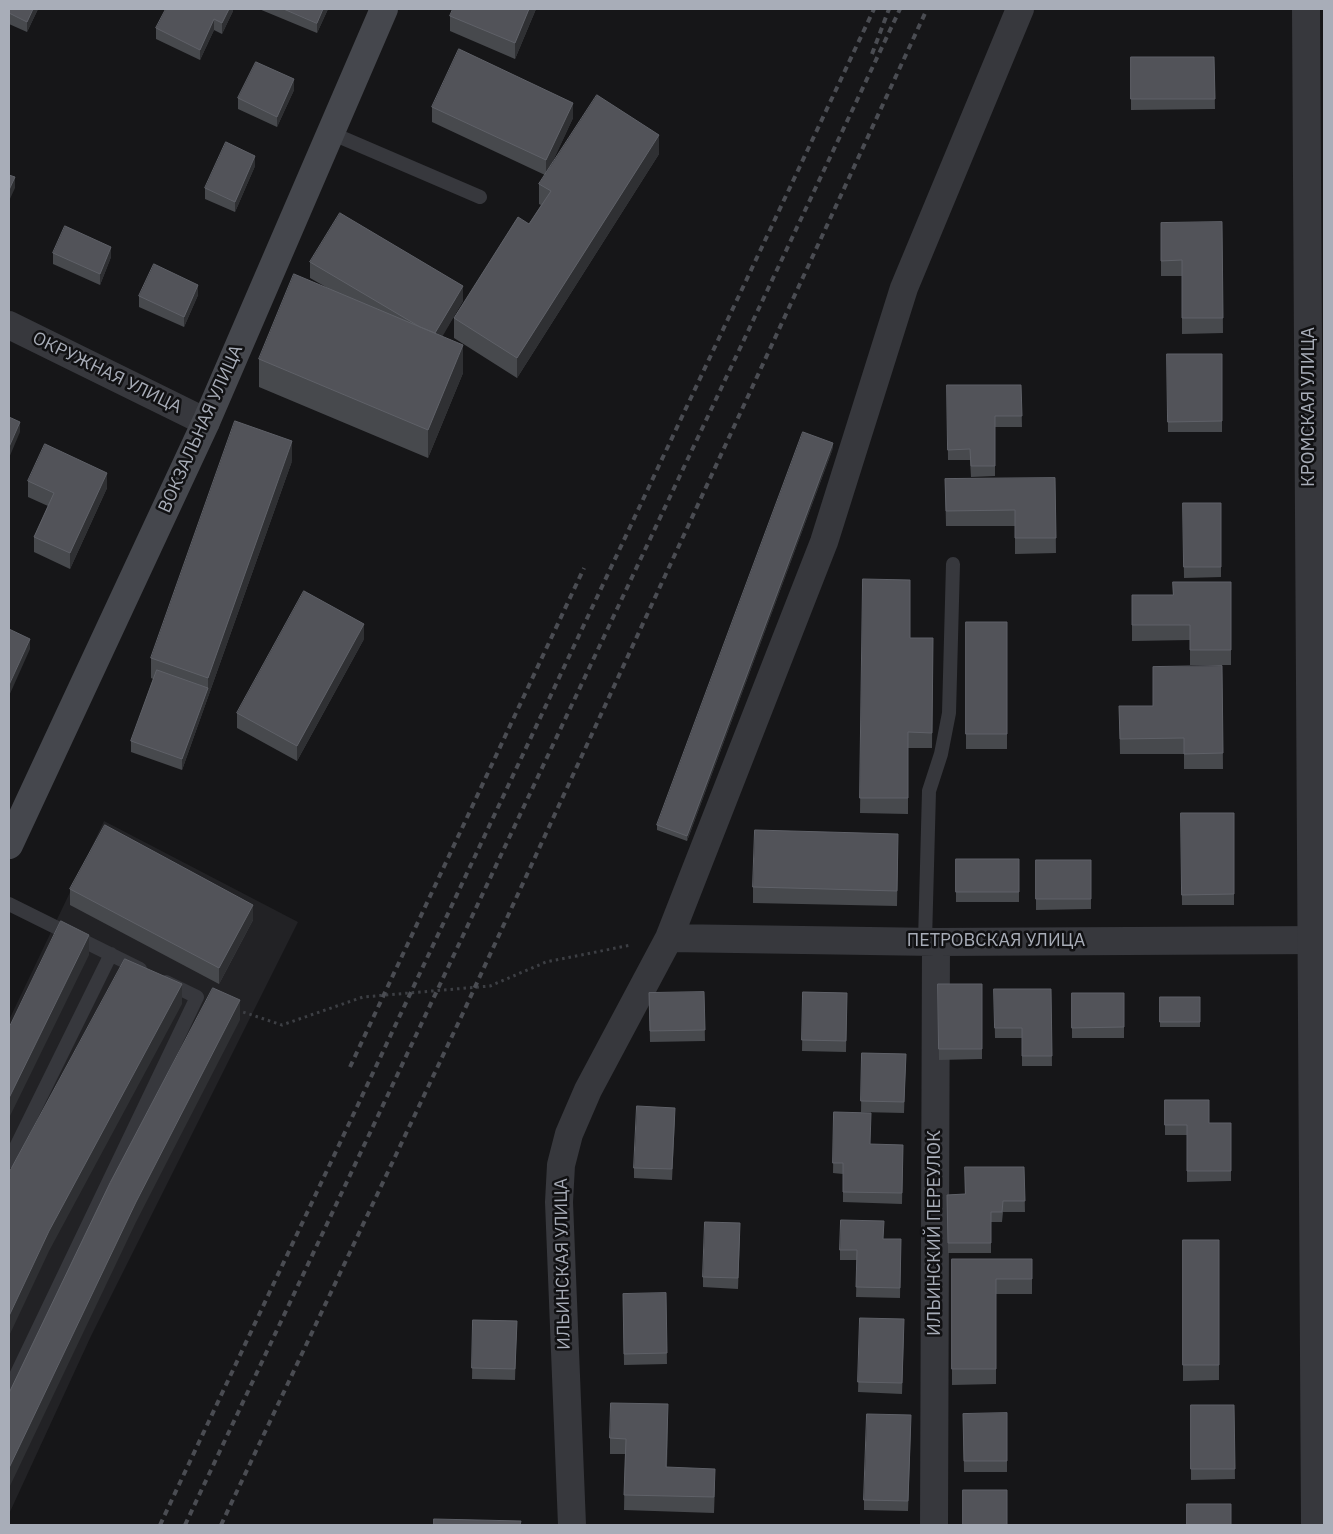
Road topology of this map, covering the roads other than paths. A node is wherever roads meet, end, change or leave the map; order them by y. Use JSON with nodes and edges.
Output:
{"nodes":[{"id":1,"x":384,"y":9,"type":"edge"},
{"id":2,"x":1020,"y":9,"type":"edge"},
{"id":3,"x":1306,"y":9,"type":"edge"},
{"id":4,"x":1315,"y":47,"type":"edge"},
{"id":5,"x":331,"y":133,"type":"junction"},
{"id":6,"x":480,"y":197,"type":"dead end"},
{"id":7,"x":9,"y":325,"type":"edge"},
{"id":8,"x":206,"y":422,"type":"junction"},
{"id":9,"x":953,"y":564,"type":"dead end"},
{"id":10,"x":9,"y":845,"type":"edge"},
{"id":11,"x":9,"y":904,"type":"edge"},
{"id":12,"x":669,"y":938,"type":"junction"},
{"id":13,"x":1318,"y":940,"type":"edge"},
{"id":14,"x":931,"y":942,"type":"junction"},
{"id":15,"x":111,"y":954,"type":"junction"},
{"id":16,"x":9,"y":1161,"type":"edge"},
{"id":17,"x":9,"y":1390,"type":"edge"},
{"id":18,"x":572,"y":1525,"type":"edge"},
{"id":19,"x":934,"y":1525,"type":"edge"},
{"id":20,"x":1315,"y":1525,"type":"edge"}],
"edges":[{"from":1,"to":5,"type":"main road","name":"ВОКЗАЛЬНАЯ УЛИЦА"},
{"from":2,"to":12,"type":"street","name":"ИЛЬИНСКАЯ УЛИЦА"},
{"from":3,"to":4,"type":"street","name":"КРОМСКАЯ УЛИЦА"},
{"from":4,"to":13,"type":"street","name":"КРОМСКАЯ УЛИЦА"},
{"from":5,"to":6,"type":"lane"},
{"from":5,"to":8,"type":"main road","name":"ВОКЗАЛЬНАЯ УЛИЦА"},
{"from":7,"to":8,"type":"street","name":"ОКРУЖНАЯ УЛИЦА"},
{"from":8,"to":10,"type":"main road","name":"ВОКЗАЛЬНАЯ УЛИЦА"},
{"from":9,"to":14,"type":"lane"},
{"from":11,"to":15,"type":"lane"},
{"from":12,"to":14,"type":"street","name":"ПЕТРОВСКАЯ УЛИЦА"},
{"from":12,"to":18,"type":"street","name":"ИЛЬИНСКАЯ УЛИЦА"},
{"from":13,"to":14,"type":"street","name":"ПЕТРОВСКАЯ УЛИЦА"},
{"from":13,"to":20,"type":"street","name":"КРОМСКАЯ УЛИЦА"},
{"from":14,"to":19,"type":"street","name":"ИЛЬИНСКИЙ ПЕРЕУЛОК"},
{"from":15,"to":16,"type":"lane"},
{"from":15,"to":17,"type":"lane"}]}
